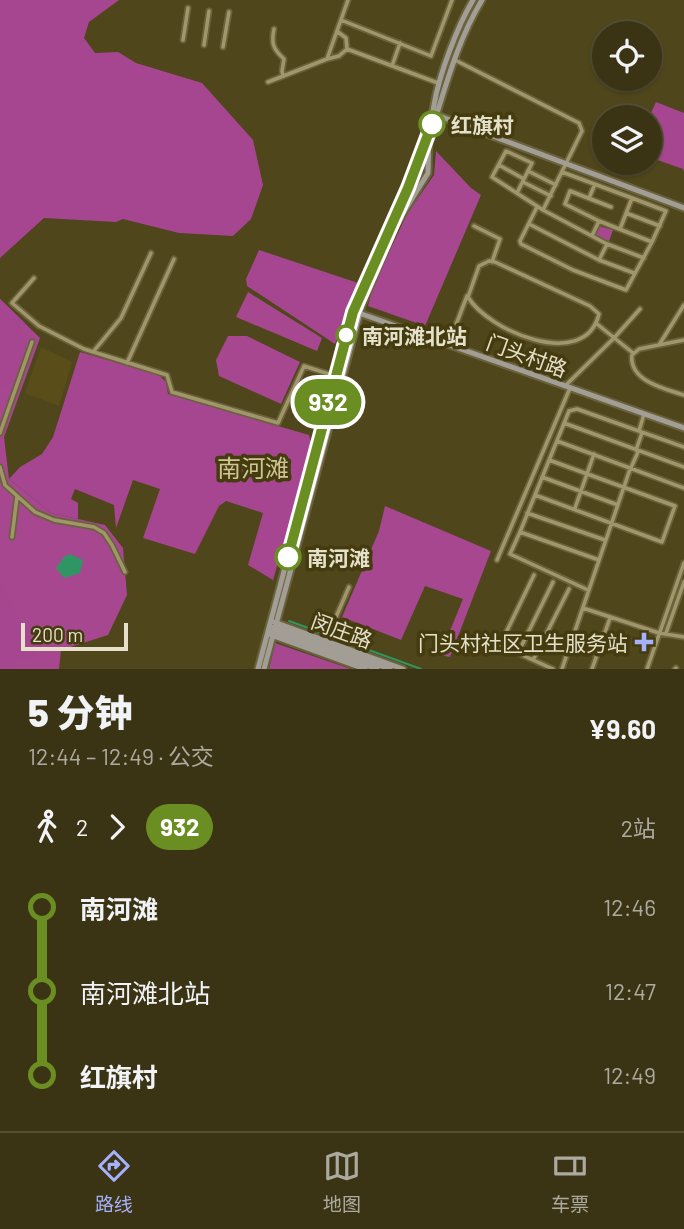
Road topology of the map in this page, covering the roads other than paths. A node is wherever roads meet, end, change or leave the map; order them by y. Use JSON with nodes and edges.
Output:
{"nodes":[{"id":1,"x":348,"y":0,"type":"edge"},
{"id":2,"x":452,"y":0,"type":"edge"},
{"id":3,"x":473,"y":0,"type":"edge"},
{"id":4,"x":482,"y":0,"type":"edge"},
{"id":5,"x":188,"y":8,"type":"dead end"},
{"id":6,"x":209,"y":11,"type":"dead end"},
{"id":7,"x":229,"y":12,"type":"dead end"},
{"id":8,"x":341,"y":20,"type":"junction"},
{"id":9,"x":274,"y":29,"type":"dead end"},
{"id":10,"x":337,"y":32,"type":"junction"},
{"id":11,"x":183,"y":40,"type":"dead end"},
{"id":12,"x":400,"y":44,"type":"junction"},
{"id":13,"x":204,"y":45,"type":"dead end"},
{"id":14,"x":223,"y":47,"type":"dead end"},
{"id":15,"x":347,"y":50,"type":"junction"},
{"id":16,"x":327,"y":59,"type":"junction"},
{"id":17,"x":453,"y":59,"type":"junction"},
{"id":18,"x":392,"y":66,"type":"junction"},
{"id":19,"x":283,"y":76,"type":"junction"},
{"id":20,"x":268,"y":82,"type":"dead end"},
{"id":21,"x":440,"y":83,"type":"junction"},
{"id":22,"x":434,"y":114,"type":"junction"},
{"id":23,"x":429,"y":133,"type":"junction"},
{"id":24,"x":566,"y":162,"type":"junction"},
{"id":25,"x":499,"y":165,"type":"junction"},
{"id":26,"x":528,"y":171,"type":"junction"},
{"id":27,"x":562,"y":172,"type":"junction"},
{"id":28,"x":524,"y":181,"type":"junction"},
{"id":29,"x":595,"y":184,"type":"junction"},
{"id":30,"x":556,"y":185,"type":"junction"},
{"id":31,"x":517,"y":193,"type":"junction"},
{"id":32,"x":551,"y":196,"type":"junction"},
{"id":33,"x":590,"y":198,"type":"junction"},
{"id":34,"x":632,"y":198,"type":"junction"},
{"id":35,"x":537,"y":207,"type":"junction"},
{"id":36,"x":611,"y":207,"type":"dead end"},
{"id":37,"x":684,"y":208,"type":"edge"},
{"id":38,"x":543,"y":210,"type":"junction"},
{"id":39,"x":626,"y":212,"type":"junction"},
{"id":40,"x":599,"y":221,"type":"junction"},
{"id":41,"x":529,"y":224,"type":"junction"},
{"id":42,"x":474,"y":226,"type":"dead end"},
{"id":43,"x":660,"y":226,"type":"junction"},
{"id":44,"x":620,"y":229,"type":"junction"},
{"id":45,"x":592,"y":236,"type":"junction"},
{"id":46,"x":652,"y":242,"type":"junction"},
{"id":47,"x":607,"y":244,"type":"junction"},
{"id":48,"x":151,"y":253,"type":"dead end"},
{"id":49,"x":644,"y":258,"type":"junction"},
{"id":50,"x":174,"y":259,"type":"dead end"},
{"id":51,"x":598,"y":260,"type":"junction"},
{"id":52,"x":492,"y":262,"type":"junction"},
{"id":53,"x":635,"y":274,"type":"junction"},
{"id":54,"x":34,"y":278,"type":"dead end"},
{"id":55,"x":469,"y":291,"type":"junction"},
{"id":56,"x":684,"y":305,"type":"edge"},
{"id":57,"x":640,"y":309,"type":"dead end"},
{"id":58,"x":359,"y":313,"type":"junction"},
{"id":59,"x":597,"y":324,"type":"junction"},
{"id":60,"x":614,"y":338,"type":"junction"},
{"id":61,"x":684,"y":340,"type":"edge"},
{"id":62,"x":32,"y":342,"type":"dead end"},
{"id":63,"x":449,"y":343,"type":"junction"},
{"id":64,"x":659,"y":345,"type":"junction"},
{"id":65,"x":93,"y":352,"type":"junction"},
{"id":66,"x":633,"y":353,"type":"junction"},
{"id":67,"x":127,"y":362,"type":"junction"},
{"id":68,"x":335,"y":376,"type":"junction"},
{"id":69,"x":568,"y":386,"type":"junction"},
{"id":70,"x":684,"y":395,"type":"edge"},
{"id":71,"x":644,"y":414,"type":"junction"},
{"id":72,"x":564,"y":423,"type":"junction"},
{"id":73,"x":684,"y":428,"type":"edge"},
{"id":74,"x":639,"y":431,"type":"junction"},
{"id":75,"x":0,"y":433,"type":"edge"},
{"id":76,"x":557,"y":441,"type":"junction"},
{"id":77,"x":684,"y":447,"type":"edge"},
{"id":78,"x":636,"y":450,"type":"junction"},
{"id":79,"x":594,"y":454,"type":"junction"},
{"id":80,"x":550,"y":460,"type":"junction"},
{"id":81,"x":0,"y":467,"type":"edge"},
{"id":82,"x":684,"y":467,"type":"edge"},
{"id":83,"x":632,"y":468,"type":"junction"},
{"id":84,"x":587,"y":474,"type":"junction"},
{"id":85,"x":542,"y":477,"type":"junction"},
{"id":86,"x":624,"y":487,"type":"junction"},
{"id":87,"x":684,"y":488,"type":"edge"},
{"id":88,"x":581,"y":491,"type":"junction"},
{"id":89,"x":535,"y":495,"type":"junction"},
{"id":90,"x":17,"y":497,"type":"junction"},
{"id":91,"x":618,"y":505,"type":"junction"},
{"id":92,"x":574,"y":509,"type":"junction"},
{"id":93,"x":527,"y":513,"type":"junction"},
{"id":94,"x":611,"y":523,"type":"junction"},
{"id":95,"x":520,"y":532,"type":"junction"},
{"id":96,"x":12,"y":537,"type":"dead end"},
{"id":97,"x":605,"y":541,"type":"junction"},
{"id":98,"x":497,"y":560,"type":"dead end"},
{"id":99,"x":599,"y":560,"type":"junction"},
{"id":100,"x":684,"y":563,"type":"edge"},
{"id":101,"x":125,"y":572,"type":"dead end"},
{"id":102,"x":534,"y":575,"type":"dead end"},
{"id":103,"x":553,"y":582,"type":"dead end"},
{"id":104,"x":684,"y":582,"type":"edge"},
{"id":105,"x":349,"y":587,"type":"dead end"},
{"id":106,"x":569,"y":589,"type":"dead end"},
{"id":107,"x":589,"y":590,"type":"junction"},
{"id":108,"x":583,"y":608,"type":"junction"},
{"id":109,"x":611,"y":617,"type":"junction"},
{"id":110,"x":272,"y":629,"type":"junction"},
{"id":111,"x":659,"y":633,"type":"junction"},
{"id":112,"x":666,"y":633,"type":"junction"},
{"id":113,"x":684,"y":637,"type":"edge"},
{"id":114,"x":325,"y":643,"type":"junction"},
{"id":115,"x":518,"y":653,"type":"junction"},
{"id":116,"x":533,"y":660,"type":"junction"},
{"id":117,"x":258,"y":669,"type":"edge"},
{"id":118,"x":264,"y":669,"type":"edge"},
{"id":119,"x":366,"y":669,"type":"edge"},
{"id":120,"x":377,"y":669,"type":"edge"},
{"id":121,"x":390,"y":669,"type":"edge"},
{"id":122,"x":403,"y":669,"type":"edge"},
{"id":123,"x":552,"y":669,"type":"edge"},
{"id":124,"x":562,"y":669,"type":"edge"},
{"id":125,"x":592,"y":669,"type":"edge"},
{"id":126,"x":647,"y":669,"type":"edge"}],
"edges":[{"from":1,"to":8,"type":"street"},
{"from":2,"to":12,"type":"street"},
{"from":3,"to":21,"type":"main road"},
{"from":4,"to":17,"type":"main road"},
{"from":5,"to":11,"type":"street"},
{"from":6,"to":13,"type":"street"},
{"from":7,"to":14,"type":"street"},
{"from":8,"to":10,"type":"street"},
{"from":8,"to":12,"type":"street"},
{"from":9,"to":19,"type":"street"},
{"from":10,"to":15,"type":"street"},
{"from":10,"to":16,"type":"street"},
{"from":12,"to":18,"type":"street"},
{"from":15,"to":16,"type":"street"},
{"from":15,"to":18,"type":"street"},
{"from":16,"to":19,"type":"street"},
{"from":17,"to":22,"type":"main road"},
{"from":17,"to":24,"type":"street"},
{"from":18,"to":21,"type":"street"},
{"from":19,"to":20,"type":"street"},
{"from":21,"to":22,"type":"main road"},
{"from":22,"to":23,"type":"main road"},
{"from":22,"to":24,"type":"main road"},
{"from":23,"to":58,"type":"main road"},
{"from":23,"to":68,"type":"main road"},
{"from":24,"to":27,"type":"street"},
{"from":24,"to":37,"type":"main road"},
{"from":25,"to":26,"type":"street"},
{"from":25,"to":28,"type":"street"},
{"from":25,"to":31,"type":"street"},
{"from":26,"to":28,"type":"street"},
{"from":26,"to":30,"type":"street"},
{"from":27,"to":29,"type":"street"},
{"from":27,"to":30,"type":"street"},
{"from":28,"to":31,"type":"street"},
{"from":28,"to":32,"type":"street"},
{"from":29,"to":33,"type":"street"},
{"from":29,"to":34,"type":"street"},
{"from":30,"to":32,"type":"street"},
{"from":31,"to":35,"type":"street"},
{"from":32,"to":38,"type":"street"},
{"from":33,"to":36,"type":"street"},
{"from":33,"to":40,"type":"street"},
{"from":34,"to":39,"type":"street"},
{"from":34,"to":43,"type":"street"},
{"from":35,"to":38,"type":"street"},
{"from":35,"to":41,"type":"street"},
{"from":38,"to":45,"type":"street"},
{"from":39,"to":43,"type":"street"},
{"from":39,"to":44,"type":"street"},
{"from":40,"to":44,"type":"street"},
{"from":40,"to":45,"type":"street"},
{"from":41,"to":51,"type":"street"},
{"from":41,"to":53,"type":"street"},
{"from":42,"to":52,"type":"street"},
{"from":43,"to":46,"type":"street"},
{"from":44,"to":46,"type":"street"},
{"from":45,"to":47,"type":"street"},
{"from":46,"to":49,"type":"street"},
{"from":47,"to":49,"type":"street"},
{"from":47,"to":51,"type":"street"},
{"from":48,"to":65,"type":"street"},
{"from":49,"to":53,"type":"street"},
{"from":50,"to":67,"type":"street"},
{"from":51,"to":53,"type":"street"},
{"from":52,"to":55,"type":"street"},
{"from":52,"to":59,"type":"street"},
{"from":54,"to":65,"type":"street"},
{"from":55,"to":59,"type":"street"},
{"from":55,"to":63,"type":"street"},
{"from":56,"to":64,"type":"street"},
{"from":57,"to":60,"type":"street"},
{"from":58,"to":63,"type":"main road","name":"门头村路"},
{"from":58,"to":110,"type":"main road"},
{"from":59,"to":60,"type":"street"},
{"from":60,"to":66,"type":"street"},
{"from":60,"to":69,"type":"street"},
{"from":61,"to":64,"type":"street"},
{"from":62,"to":75,"type":"street"},
{"from":63,"to":69,"type":"main road","name":"门头村路"},
{"from":64,"to":66,"type":"street"},
{"from":65,"to":67,"type":"street"},
{"from":66,"to":70,"type":"street"},
{"from":67,"to":68,"type":"street"},
{"from":68,"to":110,"type":"main road"},
{"from":69,"to":71,"type":"main road","name":"门头村路"},
{"from":69,"to":98,"type":"street"},
{"from":71,"to":73,"type":"main road","name":"门头村路"},
{"from":71,"to":74,"type":"street"},
{"from":72,"to":74,"type":"street"},
{"from":72,"to":76,"type":"street"},
{"from":72,"to":78,"type":"street"},
{"from":74,"to":77,"type":"street"},
{"from":74,"to":78,"type":"street"},
{"from":76,"to":79,"type":"street"},
{"from":76,"to":80,"type":"street"},
{"from":78,"to":82,"type":"street"},
{"from":78,"to":83,"type":"street"},
{"from":79,"to":83,"type":"street"},
{"from":79,"to":84,"type":"street"},
{"from":80,"to":84,"type":"street"},
{"from":80,"to":85,"type":"street"},
{"from":81,"to":90,"type":"street"},
{"from":83,"to":86,"type":"street"},
{"from":83,"to":87,"type":"street"},
{"from":84,"to":86,"type":"street"},
{"from":84,"to":88,"type":"street"},
{"from":85,"to":88,"type":"street"},
{"from":85,"to":89,"type":"street"},
{"from":86,"to":91,"type":"street"},
{"from":86,"to":94,"type":"street"},
{"from":88,"to":91,"type":"street"},
{"from":88,"to":92,"type":"street"},
{"from":89,"to":92,"type":"street"},
{"from":89,"to":93,"type":"street"},
{"from":90,"to":96,"type":"street"},
{"from":90,"to":101,"type":"street"},
{"from":91,"to":94,"type":"street"},
{"from":92,"to":94,"type":"street"},
{"from":93,"to":95,"type":"street"},
{"from":93,"to":97,"type":"street"},
{"from":94,"to":97,"type":"street"},
{"from":95,"to":99,"type":"street"},
{"from":95,"to":107,"type":"street"},
{"from":97,"to":99,"type":"street"},
{"from":99,"to":107,"type":"street"},
{"from":100,"to":111,"type":"street"},
{"from":102,"to":115,"type":"street"},
{"from":103,"to":115,"type":"street"},
{"from":104,"to":112,"type":"street"},
{"from":105,"to":114,"type":"street"},
{"from":106,"to":116,"type":"street"},
{"from":107,"to":108,"type":"street"},
{"from":108,"to":109,"type":"street"},
{"from":108,"to":124,"type":"street"},
{"from":109,"to":111,"type":"street"},
{"from":109,"to":125,"type":"street"},
{"from":110,"to":114,"type":"main road","name":"闵庄路"},
{"from":110,"to":117,"type":"main road"},
{"from":110,"to":118,"type":"main road"},
{"from":110,"to":119,"type":"main road","name":"闵庄路"},
{"from":110,"to":120,"type":"main road","name":"闵庄路"},
{"from":111,"to":112,"type":"street"},
{"from":111,"to":126,"type":"street"},
{"from":112,"to":113,"type":"street"},
{"from":114,"to":121,"type":"main road","name":"闵庄路"},
{"from":114,"to":122,"type":"main road","name":"闵庄路"},
{"from":115,"to":116,"type":"street"},
{"from":116,"to":123,"type":"street"}]}
